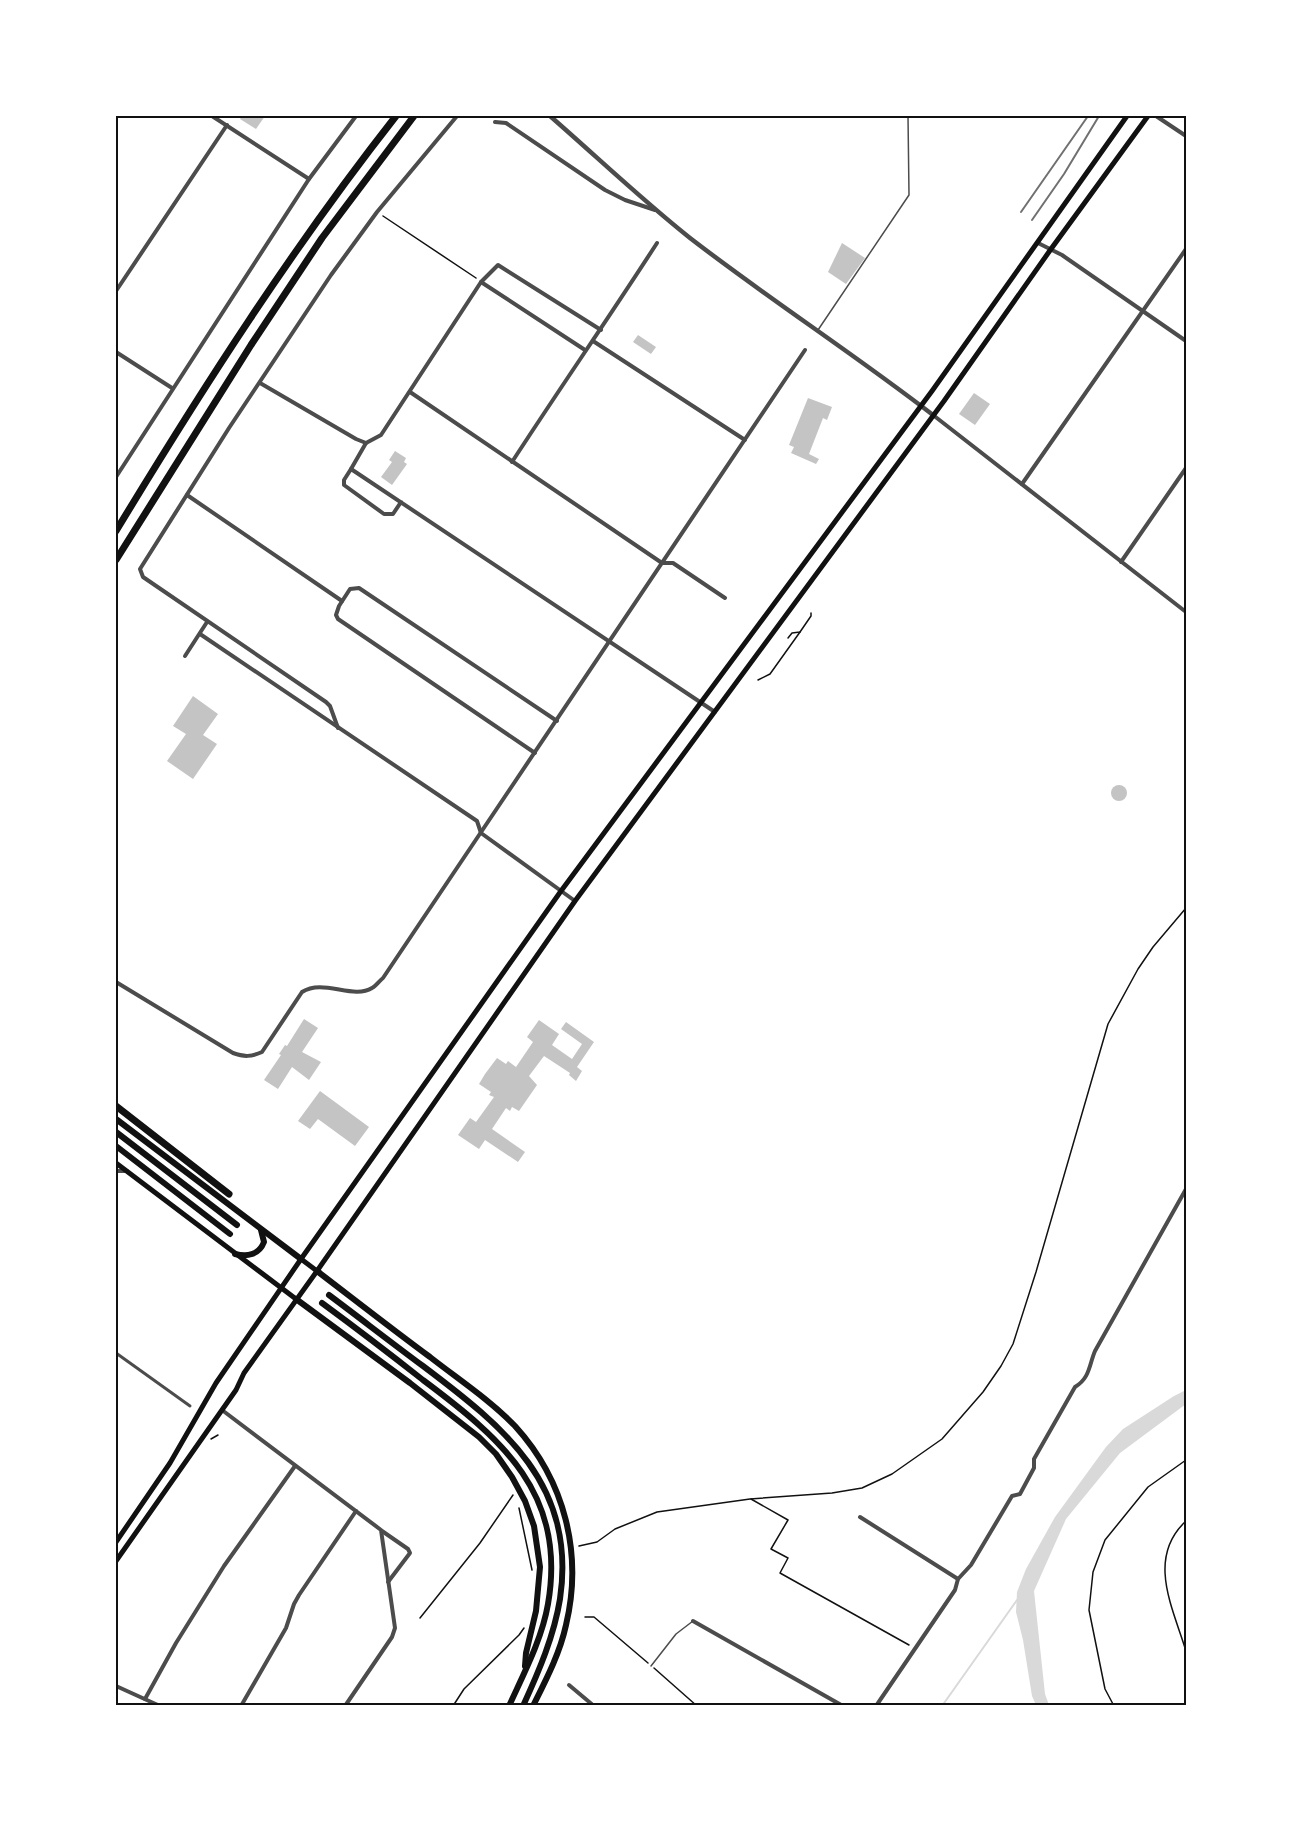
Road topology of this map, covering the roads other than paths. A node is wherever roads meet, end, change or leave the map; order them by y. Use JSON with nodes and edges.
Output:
{"nodes":[{"id":1,"x":212,"y":116,"type":"edge"},
{"id":2,"x":356,"y":116,"type":"edge"},
{"id":3,"x":396,"y":116,"type":"edge"},
{"id":4,"x":414,"y":116,"type":"edge"},
{"id":5,"x":457,"y":116,"type":"edge"},
{"id":6,"x":549,"y":116,"type":"edge"},
{"id":7,"x":908,"y":116,"type":"edge"},
{"id":8,"x":1126,"y":116,"type":"edge"},
{"id":9,"x":1148,"y":116,"type":"edge"},
{"id":10,"x":1155,"y":116,"type":"edge"},
{"id":11,"x":495,"y":122,"type":"dead end"},
{"id":12,"x":227,"y":125,"type":"junction"},
{"id":13,"x":1186,"y":136,"type":"edge"},
{"id":14,"x":309,"y":179,"type":"junction"},
{"id":15,"x":659,"y":211,"type":"junction"},
{"id":16,"x":657,"y":243,"type":"dead end"},
{"id":17,"x":1038,"y":243,"type":"junction"},
{"id":18,"x":1051,"y":249,"type":"junction"},
{"id":19,"x":1186,"y":249,"type":"edge"},
{"id":20,"x":481,"y":282,"type":"junction"},
{"id":21,"x":116,"y":291,"type":"edge"},
{"id":22,"x":1143,"y":311,"type":"junction"},
{"id":23,"x":601,"y":330,"type":"junction"},
{"id":24,"x":818,"y":330,"type":"junction"},
{"id":25,"x":593,"y":341,"type":"junction"},
{"id":26,"x":1186,"y":341,"type":"edge"},
{"id":27,"x":585,"y":350,"type":"junction"},
{"id":28,"x":805,"y":350,"type":"dead end"},
{"id":29,"x":116,"y":352,"type":"edge"},
{"id":30,"x":260,"y":383,"type":"junction"},
{"id":31,"x":172,"y":388,"type":"junction"},
{"id":32,"x":410,"y":393,"type":"junction"},
{"id":33,"x":921,"y":406,"type":"junction"},
{"id":34,"x":933,"y":415,"type":"junction"},
{"id":35,"x":746,"y":440,"type":"junction"},
{"id":36,"x":366,"y":443,"type":"junction"},
{"id":37,"x":512,"y":462,"type":"junction"},
{"id":38,"x":1186,"y":468,"type":"edge"},
{"id":39,"x":351,"y":469,"type":"junction"},
{"id":40,"x":116,"y":477,"type":"edge"},
{"id":41,"x":1022,"y":484,"type":"junction"},
{"id":42,"x":187,"y":495,"type":"junction"},
{"id":43,"x":401,"y":502,"type":"junction"},
{"id":44,"x":116,"y":531,"type":"edge"},
{"id":45,"x":116,"y":560,"type":"edge"},
{"id":46,"x":1121,"y":562,"type":"junction"},
{"id":47,"x":662,"y":563,"type":"junction"},
{"id":48,"x":724,"y":598,"type":"dead end"},
{"id":49,"x":342,"y":601,"type":"junction"},
{"id":50,"x":1186,"y":612,"type":"edge"},
{"id":51,"x":207,"y":622,"type":"junction"},
{"id":52,"x":200,"y":634,"type":"junction"},
{"id":53,"x":610,"y":641,"type":"junction"},
{"id":54,"x":185,"y":656,"type":"dead end"},
{"id":55,"x":702,"y":703,"type":"junction"},
{"id":56,"x":715,"y":712,"type":"junction"},
{"id":57,"x":557,"y":721,"type":"junction"},
{"id":58,"x":338,"y":728,"type":"junction"},
{"id":59,"x":535,"y":753,"type":"junction"},
{"id":60,"x":481,"y":833,"type":"junction"},
{"id":61,"x":561,"y":891,"type":"junction"},
{"id":62,"x":575,"y":901,"type":"junction"},
{"id":63,"x":116,"y":982,"type":"edge"},
{"id":64,"x":116,"y":1106,"type":"edge"},
{"id":65,"x":116,"y":1119,"type":"edge"},
{"id":66,"x":116,"y":1132,"type":"edge"},
{"id":67,"x":116,"y":1146,"type":"edge"},
{"id":68,"x":116,"y":1163,"type":"edge"},
{"id":69,"x":116,"y":1171,"type":"edge"},
{"id":70,"x":127,"y":1171,"type":"junction"},
{"id":71,"x":1186,"y":1189,"type":"edge"},
{"id":72,"x":229,"y":1194,"type":"dead end"},
{"id":73,"x":237,"y":1225,"type":"dead end"},
{"id":74,"x":259,"y":1228,"type":"junction"},
{"id":75,"x":230,"y":1233,"type":"dead end"},
{"id":76,"x":235,"y":1254,"type":"junction"},
{"id":77,"x":301,"y":1259,"type":"junction"},
{"id":78,"x":317,"y":1271,"type":"junction"},
{"id":79,"x":281,"y":1288,"type":"junction"},
{"id":80,"x":329,"y":1294,"type":"dead end"},
{"id":81,"x":296,"y":1299,"type":"junction"},
{"id":82,"x":322,"y":1303,"type":"dead end"},
{"id":83,"x":116,"y":1353,"type":"edge"},
{"id":84,"x":190,"y":1406,"type":"dead end"},
{"id":85,"x":222,"y":1410,"type":"junction"},
{"id":86,"x":295,"y":1466,"type":"junction"},
{"id":87,"x":356,"y":1511,"type":"junction"},
{"id":88,"x":860,"y":1517,"type":"dead end"},
{"id":89,"x":381,"y":1530,"type":"junction"},
{"id":90,"x":116,"y":1542,"type":"edge"},
{"id":91,"x":116,"y":1561,"type":"edge"},
{"id":92,"x":958,"y":1579,"type":"junction"},
{"id":93,"x":387,"y":1582,"type":"junction"},
{"id":94,"x":693,"y":1621,"type":"joint"},
{"id":95,"x":651,"y":1666,"type":"road end"},
{"id":96,"x":525,"y":1670,"type":"junction"},
{"id":97,"x":569,"y":1685,"type":"dead end"},
{"id":98,"x":116,"y":1686,"type":"edge"},
{"id":99,"x":145,"y":1699,"type":"junction"},
{"id":100,"x":160,"y":1706,"type":"edge"},
{"id":101,"x":241,"y":1706,"type":"edge"},
{"id":102,"x":345,"y":1706,"type":"edge"},
{"id":103,"x":508,"y":1706,"type":"edge"},
{"id":104,"x":523,"y":1706,"type":"edge"},
{"id":105,"x":533,"y":1706,"type":"edge"},
{"id":106,"x":594,"y":1706,"type":"edge"},
{"id":107,"x":843,"y":1706,"type":"edge"},
{"id":108,"x":876,"y":1706,"type":"edge"}],
"edges":[{"from":1,"to":12,"type":"street"},
{"from":2,"to":14,"type":"street"},
{"from":3,"to":44,"type":"highway"},
{"from":4,"to":45,"type":"highway"},
{"from":5,"to":30,"type":"street"},
{"from":6,"to":15,"type":"street"},
{"from":7,"to":24,"type":"lane"},
{"from":8,"to":17,"type":"main road"},
{"from":9,"to":18,"type":"main road"},
{"from":10,"to":13,"type":"street"},
{"from":11,"to":15,"type":"street"},
{"from":12,"to":14,"type":"street"},
{"from":12,"to":21,"type":"street"},
{"from":14,"to":31,"type":"street"},
{"from":15,"to":24,"type":"street"},
{"from":16,"to":23,"type":"street"},
{"from":17,"to":18,"type":"street"},
{"from":17,"to":33,"type":"main road"},
{"from":18,"to":22,"type":"street"},
{"from":18,"to":34,"type":"main road"},
{"from":19,"to":22,"type":"street"},
{"from":20,"to":23,"type":"street"},
{"from":20,"to":27,"type":"street"},
{"from":20,"to":32,"type":"street"},
{"from":22,"to":26,"type":"street"},
{"from":22,"to":41,"type":"street"},
{"from":23,"to":25,"type":"street"},
{"from":24,"to":33,"type":"street"},
{"from":25,"to":27,"type":"street"},
{"from":25,"to":35,"type":"street"},
{"from":27,"to":37,"type":"street"},
{"from":28,"to":35,"type":"street"},
{"from":29,"to":31,"type":"street"},
{"from":30,"to":36,"type":"street"},
{"from":30,"to":42,"type":"street"},
{"from":31,"to":40,"type":"street"},
{"from":32,"to":36,"type":"street"},
{"from":32,"to":37,"type":"street"},
{"from":33,"to":34,"type":"street"},
{"from":33,"to":55,"type":"main road"},
{"from":34,"to":41,"type":"street"},
{"from":34,"to":56,"type":"main road"},
{"from":35,"to":47,"type":"street"},
{"from":36,"to":39,"type":"street"},
{"from":37,"to":47,"type":"street"},
{"from":38,"to":46,"type":"street"},
{"from":39,"to":43,"type":"street"},
{"from":39,"to":43,"type":"street"},
{"from":41,"to":46,"type":"street"},
{"from":42,"to":49,"type":"street"},
{"from":42,"to":51,"type":"street"},
{"from":43,"to":53,"type":"street"},
{"from":46,"to":50,"type":"street"},
{"from":47,"to":48,"type":"street"},
{"from":47,"to":53,"type":"street"},
{"from":49,"to":57,"type":"street"},
{"from":49,"to":59,"type":"street"},
{"from":51,"to":52,"type":"street"},
{"from":51,"to":58,"type":"street"},
{"from":52,"to":54,"type":"street"},
{"from":52,"to":58,"type":"street"},
{"from":53,"to":55,"type":"street"},
{"from":53,"to":57,"type":"street"},
{"from":55,"to":56,"type":"street"},
{"from":55,"to":61,"type":"main road"},
{"from":56,"to":62,"type":"main road"},
{"from":57,"to":59,"type":"street"},
{"from":58,"to":60,"type":"street"},
{"from":59,"to":60,"type":"street"},
{"from":60,"to":61,"type":"street"},
{"from":60,"to":63,"type":"street"},
{"from":61,"to":62,"type":"street"},
{"from":61,"to":77,"type":"main road"},
{"from":62,"to":78,"type":"main road"},
{"from":64,"to":72,"type":"highway"},
{"from":65,"to":74,"type":"highway"},
{"from":66,"to":73,"type":"highway"},
{"from":67,"to":75,"type":"highway"},
{"from":68,"to":70,"type":"main road"},
{"from":69,"to":70,"type":"street"},
{"from":70,"to":76,"type":"main road"},
{"from":71,"to":92,"type":"street"},
{"from":74,"to":76,"type":"highway"},
{"from":74,"to":77,"type":"highway"},
{"from":76,"to":79,"type":"main road"},
{"from":77,"to":78,"type":"main road"},
{"from":77,"to":79,"type":"main road"},
{"from":78,"to":81,"type":"main road"},
{"from":78,"to":105,"type":"highway"},
{"from":79,"to":81,"type":"main road"},
{"from":79,"to":90,"type":"main road"},
{"from":80,"to":104,"type":"highway"},
{"from":81,"to":85,"type":"main road"},
{"from":81,"to":96,"type":"highway"},
{"from":82,"to":96,"type":"highway"},
{"from":83,"to":84,"type":"street"},
{"from":85,"to":86,"type":"street"},
{"from":85,"to":91,"type":"main road"},
{"from":86,"to":87,"type":"street"},
{"from":86,"to":99,"type":"street"},
{"from":87,"to":89,"type":"street"},
{"from":87,"to":101,"type":"street"},
{"from":88,"to":92,"type":"street"},
{"from":89,"to":93,"type":"street"},
{"from":89,"to":93,"type":"street"},
{"from":92,"to":108,"type":"street"},
{"from":93,"to":102,"type":"street"},
{"from":94,"to":95,"type":"lane"},
{"from":94,"to":107,"type":"street"},
{"from":96,"to":103,"type":"highway"},
{"from":97,"to":106,"type":"street"},
{"from":98,"to":99,"type":"street"},
{"from":99,"to":100,"type":"street"}]}
